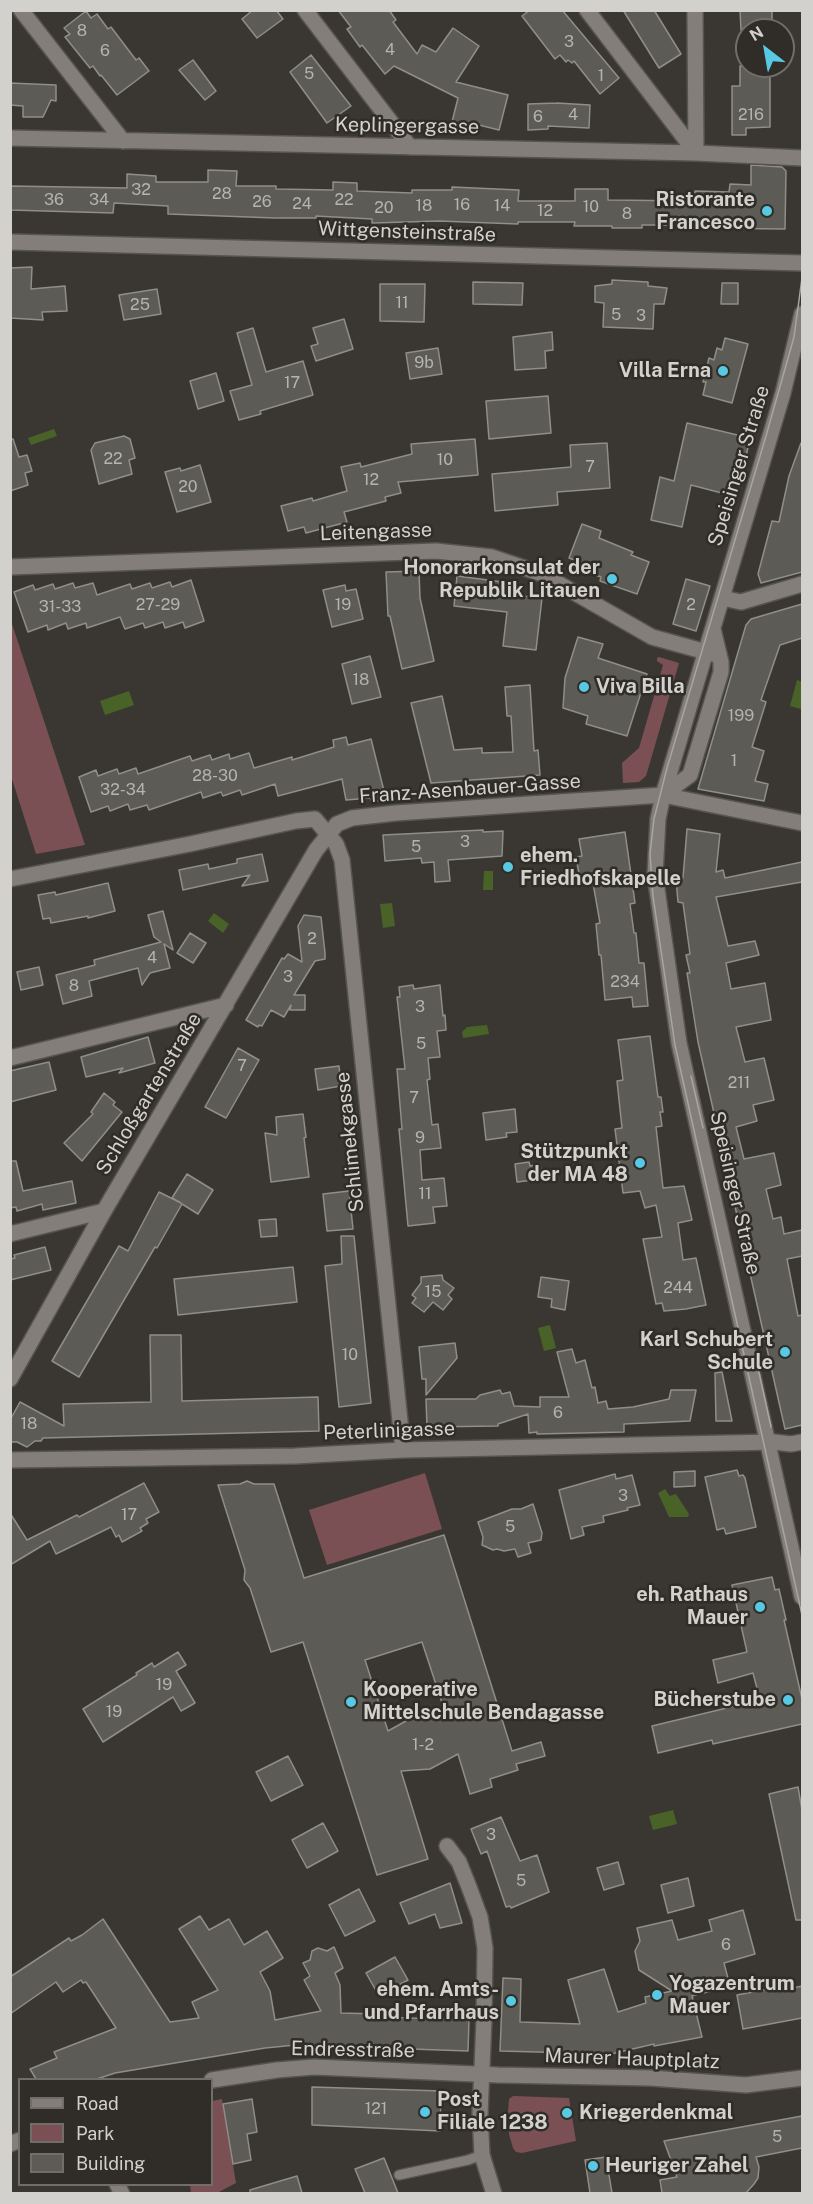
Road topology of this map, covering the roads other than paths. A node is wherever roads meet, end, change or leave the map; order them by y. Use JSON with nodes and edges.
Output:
{"nodes":[{"id":1,"x":21,"y":10,"type":"edge"},
{"id":2,"x":305,"y":10,"type":"edge"},
{"id":3,"x":587,"y":10,"type":"edge"},
{"id":4,"x":695,"y":10,"type":"edge"},
{"id":5,"x":10,"y":138,"type":"edge"},
{"id":6,"x":123,"y":141,"type":"junction"},
{"id":7,"x":410,"y":147,"type":"junction"},
{"id":8,"x":696,"y":153,"type":"junction"},
{"id":9,"x":802,"y":158,"type":"edge"},
{"id":10,"x":10,"y":242,"type":"edge"},
{"id":11,"x":802,"y":263,"type":"edge"},
{"id":12,"x":802,"y":314,"type":"edge"},
{"id":13,"x":10,"y":567,"type":"edge"},
{"id":14,"x":802,"y":584,"type":"edge"},
{"id":15,"x":722,"y":598,"type":"junction"},
{"id":16,"x":713,"y":654,"type":"junction"},
{"id":17,"x":663,"y":795,"type":"junction"},
{"id":18,"x":802,"y":823,"type":"edge"},
{"id":19,"x":327,"y":834,"type":"junction"},
{"id":20,"x":10,"y":879,"type":"edge"},
{"id":21,"x":226,"y":1005,"type":"junction"},
{"id":22,"x":10,"y":1058,"type":"edge"},
{"id":23,"x":104,"y":1211,"type":"junction"},
{"id":24,"x":10,"y":1234,"type":"edge"},
{"id":25,"x":10,"y":1379,"type":"edge"},
{"id":26,"x":802,"y":1442,"type":"edge"},
{"id":27,"x":769,"y":1443,"type":"junction"},
{"id":28,"x":403,"y":1450,"type":"junction"},
{"id":29,"x":10,"y":1460,"type":"edge"},
{"id":30,"x":802,"y":1597,"type":"edge"},
{"id":31,"x":447,"y":1846,"type":"dead end"},
{"id":32,"x":459,"y":2074,"type":"joint"},
{"id":33,"x":482,"y":2075,"type":"junction"},
{"id":34,"x":802,"y":2078,"type":"edge"},
{"id":35,"x":213,"y":2080,"type":"edge"},
{"id":36,"x":484,"y":2161,"type":"junction"},
{"id":37,"x":399,"y":2175,"type":"dead end"},
{"id":38,"x":494,"y":2193,"type":"edge"}],
"edges":[{"from":1,"to":6,"type":"street"},
{"from":2,"to":7,"type":"street"},
{"from":3,"to":8,"type":"street"},
{"from":4,"to":8,"type":"street"},
{"from":5,"to":6,"type":"street","name":"Keplingergasse"},
{"from":6,"to":7,"type":"street","name":"Keplingergasse"},
{"from":7,"to":8,"type":"street","name":"Keplingergasse"},
{"from":8,"to":9,"type":"street","name":"Keplingergasse"},
{"from":10,"to":11,"type":"street","name":"Wittgensteinstraße"},
{"from":12,"to":15,"type":"street","name":"Speisinger Straße"},
{"from":13,"to":16,"type":"street","name":"Leitengasse"},
{"from":14,"to":15,"type":"street"},
{"from":15,"to":16,"type":"street","name":"Speisinger Straße"},
{"from":16,"to":17,"type":"street","name":"Speisinger Straße"},
{"from":17,"to":18,"type":"street","name":"Franz-Asenbauer-Gasse"},
{"from":17,"to":19,"type":"street","name":"Franz-Asenbauer-Gasse"},
{"from":17,"to":27,"type":"street","name":"Speisinger Straße"},
{"from":19,"to":20,"type":"street"},
{"from":19,"to":21,"type":"street","name":"Schloßgartenstraße"},
{"from":19,"to":28,"type":"street","name":"Schlimekgasse"},
{"from":21,"to":22,"type":"street"},
{"from":21,"to":23,"type":"street","name":"Schloßgartenstraße"},
{"from":23,"to":24,"type":"street"},
{"from":23,"to":25,"type":"street","name":"Schloßgartenstraße"},
{"from":26,"to":27,"type":"street","name":"Peterlinigasse"},
{"from":27,"to":28,"type":"street","name":"Peterlinigasse"},
{"from":27,"to":30,"type":"street","name":"Speisinger Straße"},
{"from":28,"to":29,"type":"street","name":"Peterlinigasse"},
{"from":31,"to":33,"type":"street"},
{"from":32,"to":33,"type":"street","name":"Maurer Hauptplatz"},
{"from":32,"to":35,"type":"street","name":"Endresstraße"},
{"from":33,"to":34,"type":"street","name":"Maurer Hauptplatz"},
{"from":33,"to":36,"type":"street"},
{"from":36,"to":37,"type":"lane"},
{"from":36,"to":38,"type":"street"}]}
